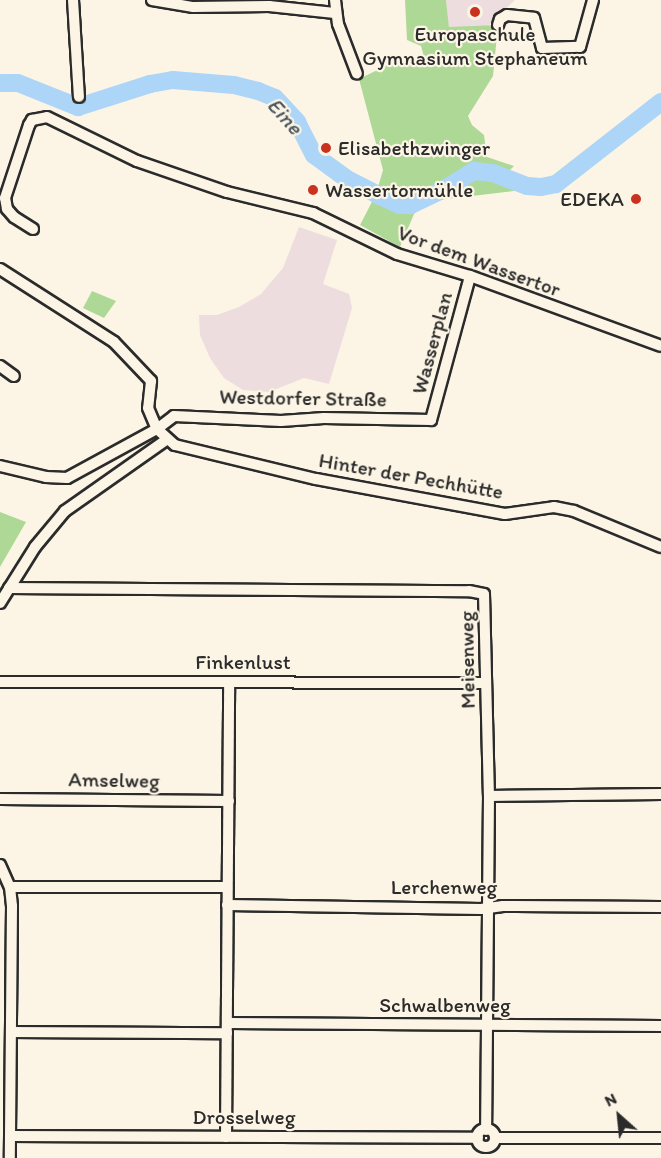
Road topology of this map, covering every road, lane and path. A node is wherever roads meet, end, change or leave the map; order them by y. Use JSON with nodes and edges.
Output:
{"nodes":[{"id":1,"x":73,"y":0,"type":"edge"},
{"id":2,"x":152,"y":0,"type":"edge"},
{"id":3,"x":334,"y":0,"type":"edge"},
{"id":4,"x":593,"y":0,"type":"edge"},
{"id":5,"x":335,"y":13,"type":"junction"},
{"id":6,"x":498,"y":25,"type":"dead end"},
{"id":7,"x":357,"y":74,"type":"dead end"},
{"id":8,"x":79,"y":97,"type":"dead end"},
{"id":9,"x":33,"y":229,"type":"dead end"},
{"id":10,"x":0,"y":269,"type":"edge"},
{"id":11,"x":470,"y":276,"type":"junction"},
{"id":12,"x":661,"y":346,"type":"edge"},
{"id":13,"x":0,"y":366,"type":"edge"},
{"id":14,"x":14,"y":376,"type":"dead end"},
{"id":15,"x":431,"y":420,"type":"joint"},
{"id":16,"x":157,"y":429,"type":"junction"},
{"id":17,"x":166,"y":440,"type":"junction"},
{"id":18,"x":0,"y":466,"type":"edge"},
{"id":19,"x":661,"y":547,"type":"edge"},
{"id":20,"x":9,"y":588,"type":"junction"},
{"id":21,"x":0,"y":603,"type":"edge"},
{"id":22,"x":0,"y":682,"type":"edge"},
{"id":23,"x":229,"y":682,"type":"junction"},
{"id":24,"x":486,"y":683,"type":"junction"},
{"id":25,"x":661,"y":794,"type":"edge"},
{"id":26,"x":489,"y":796,"type":"junction"},
{"id":27,"x":0,"y":798,"type":"edge"},
{"id":28,"x":229,"y":801,"type":"junction"},
{"id":29,"x":0,"y":865,"type":"edge"},
{"id":30,"x":10,"y":886,"type":"junction"},
{"id":31,"x":227,"y":887,"type":"junction"},
{"id":32,"x":227,"y":905,"type":"junction"},
{"id":33,"x":661,"y":907,"type":"edge"},
{"id":34,"x":488,"y":908,"type":"junction"},
{"id":35,"x":488,"y":1025,"type":"junction"},
{"id":36,"x":661,"y":1026,"type":"edge"},
{"id":37,"x":228,"y":1028,"type":"junction"},
{"id":38,"x":11,"y":1032,"type":"junction"},
{"id":39,"x":482,"y":1134,"type":"junction"},
{"id":40,"x":10,"y":1136,"type":"junction"},
{"id":41,"x":226,"y":1137,"type":"junction"},
{"id":42,"x":495,"y":1138,"type":"junction"},
{"id":43,"x":661,"y":1138,"type":"edge"},
{"id":44,"x":485,"y":1152,"type":"edge"},
{"id":45,"x":10,"y":1158,"type":"edge"}],
"edges":[{"from":1,"to":8,"type":"street"},
{"from":2,"to":5,"type":"street"},
{"from":3,"to":5,"type":"street"},
{"from":4,"to":6,"type":"street"},
{"from":5,"to":7,"type":"street"},
{"from":9,"to":11,"type":"street","name":"Vor dem Wassertor"},
{"from":10,"to":16,"type":"street"},
{"from":11,"to":12,"type":"street","name":"Vor dem Wassertor"},
{"from":11,"to":15,"type":"street","name":"Wasserplan"},
{"from":13,"to":14,"type":"street"},
{"from":15,"to":16,"type":"street","name":"Westdorfer Straße"},
{"from":16,"to":17,"type":"street"},
{"from":16,"to":18,"type":"street"},
{"from":17,"to":19,"type":"street","name":"Hinter der Pechhütte"},
{"from":17,"to":20,"type":"street"},
{"from":20,"to":21,"type":"street"},
{"from":20,"to":24,"type":"street","name":"Meisenweg"},
{"from":22,"to":23,"type":"street","name":"Finkenlust"},
{"from":23,"to":24,"type":"street","name":"Finkenlust"},
{"from":23,"to":28,"type":"street"},
{"from":24,"to":26,"type":"street","name":"Meisenweg"},
{"from":25,"to":26,"type":"street"},
{"from":26,"to":34,"type":"street","name":"Meisenweg"},
{"from":27,"to":28,"type":"street","name":"Amselweg"},
{"from":28,"to":31,"type":"street"},
{"from":29,"to":30,"type":"street"},
{"from":30,"to":31,"type":"street"},
{"from":30,"to":38,"type":"street"},
{"from":31,"to":32,"type":"street"},
{"from":32,"to":34,"type":"street","name":"Lerchenweg"},
{"from":32,"to":37,"type":"street"},
{"from":33,"to":34,"type":"street","name":"Lerchenweg"},
{"from":34,"to":35,"type":"street","name":"Meisenweg"},
{"from":35,"to":36,"type":"street","name":"Schwalbenweg"},
{"from":35,"to":37,"type":"street","name":"Schwalbenweg"},
{"from":35,"to":39,"type":"street","name":"Meisenweg"},
{"from":37,"to":38,"type":"street","name":"Schwalbenweg"},
{"from":37,"to":41,"type":"street"},
{"from":38,"to":40,"type":"street"},
{"from":39,"to":41,"type":"street","name":"Drosselweg"},
{"from":39,"to":42,"type":"street"},
{"from":39,"to":44,"type":"street"},
{"from":40,"to":41,"type":"street","name":"Drosselweg"},
{"from":40,"to":45,"type":"street"},
{"from":42,"to":43,"type":"street"},
{"from":42,"to":44,"type":"street"}]}
